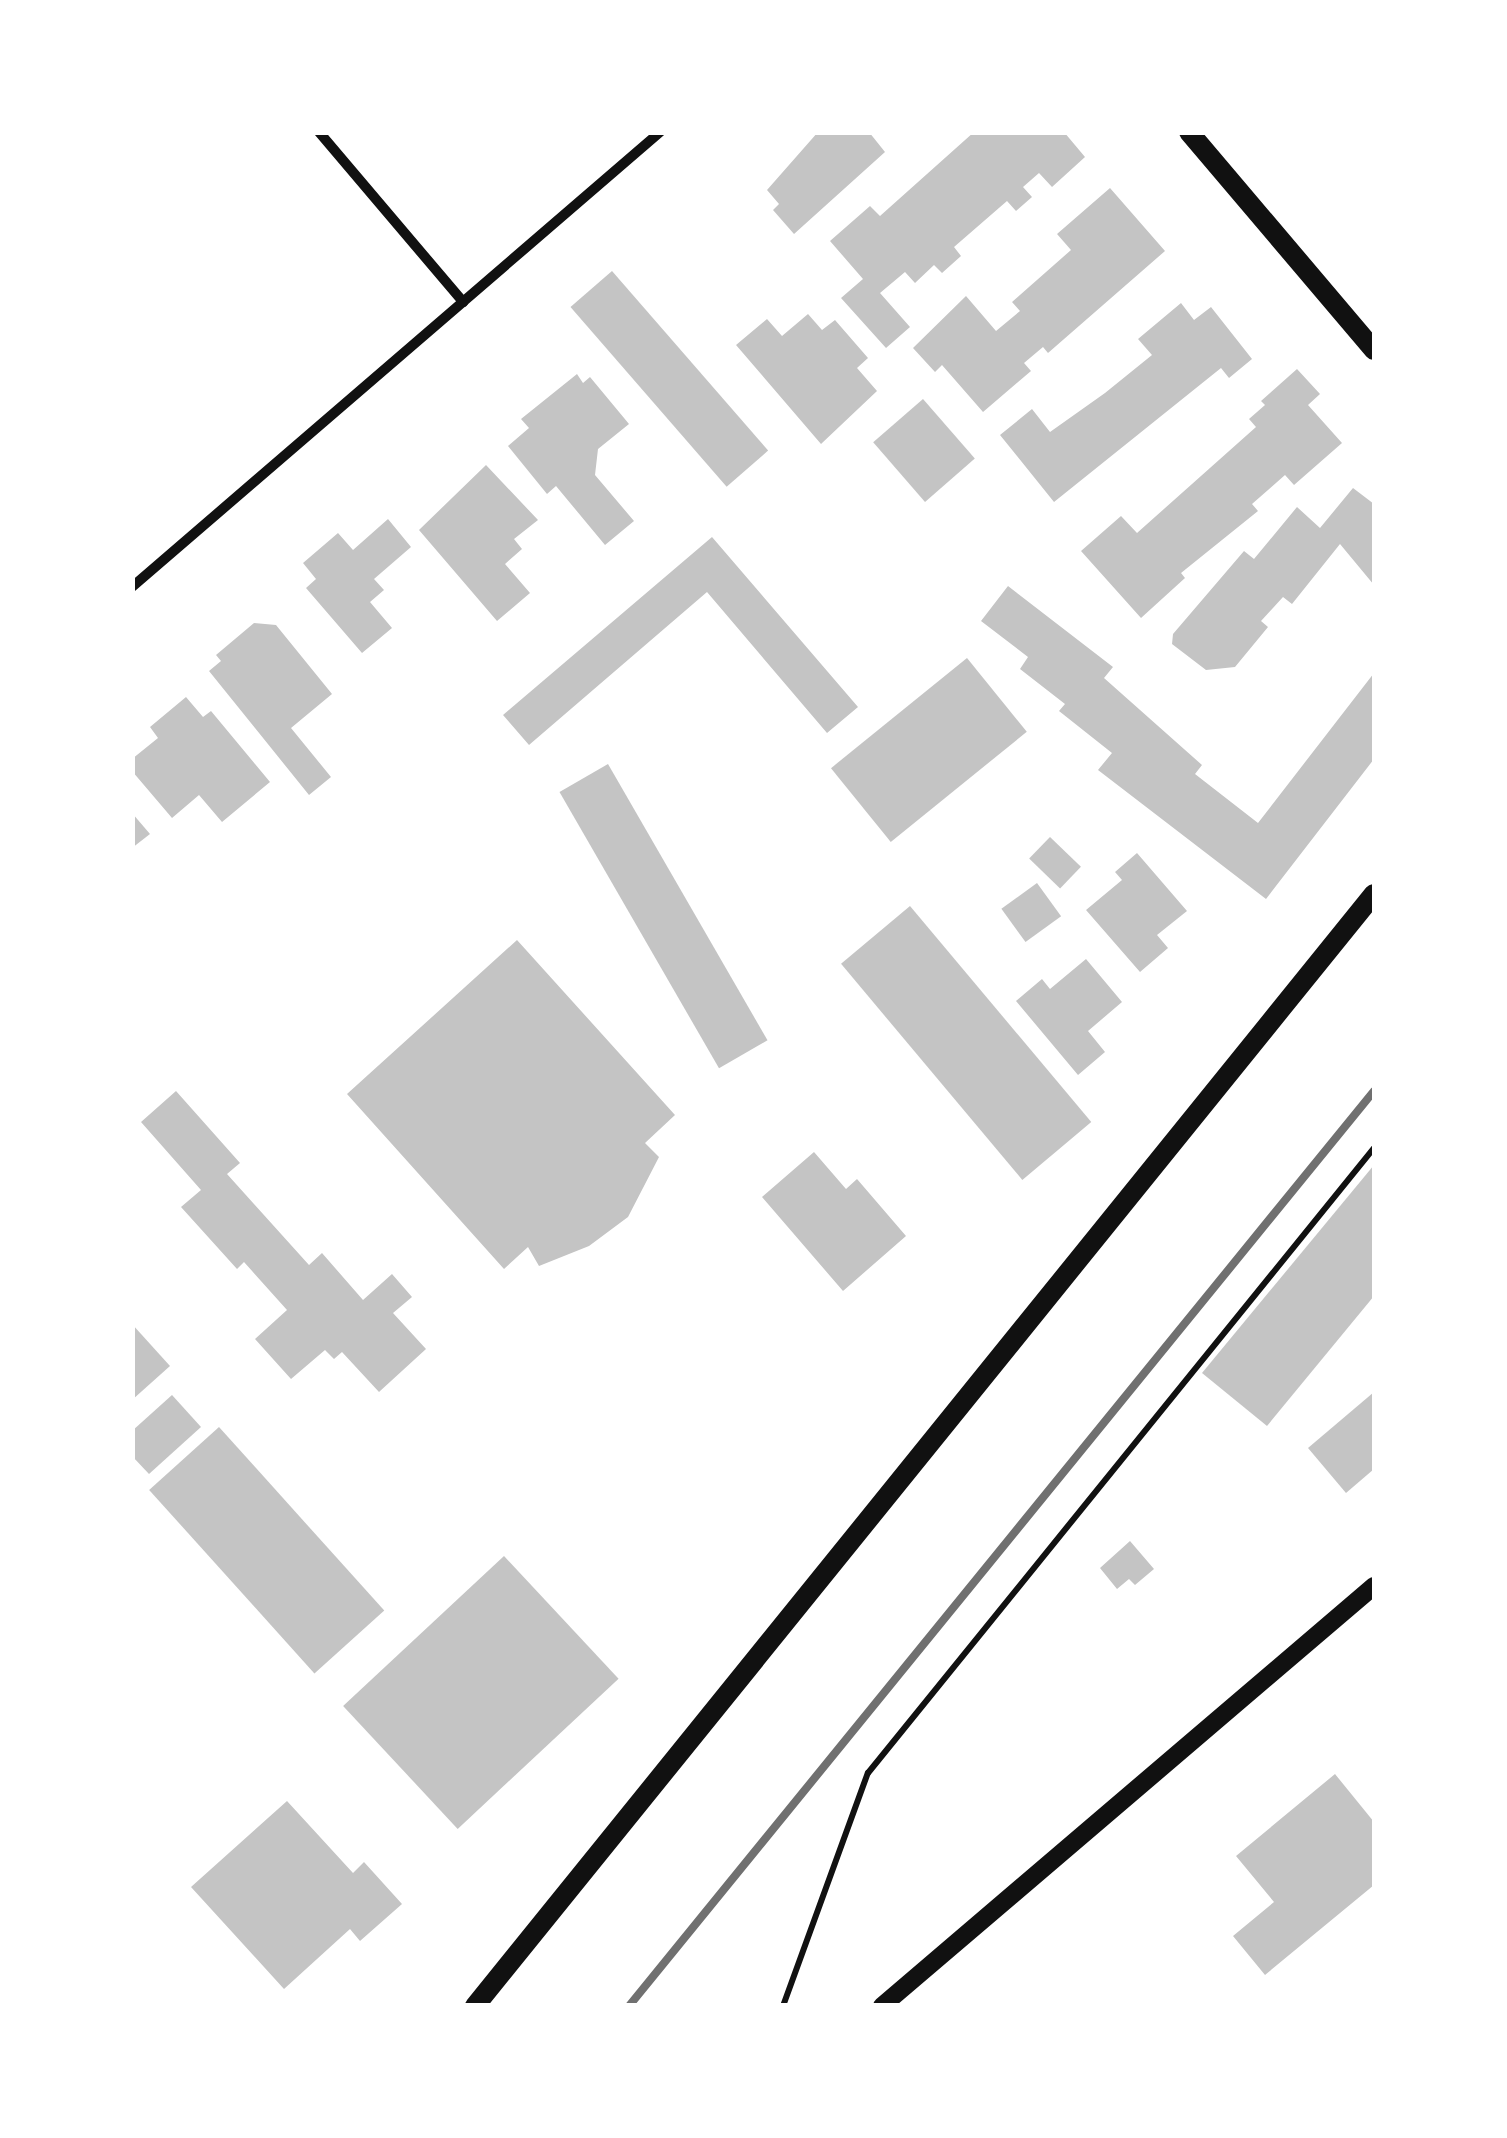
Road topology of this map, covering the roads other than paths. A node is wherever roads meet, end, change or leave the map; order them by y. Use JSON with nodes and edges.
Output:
{"nodes":[{"id":1,"x":319,"y":132,"type":"edge"},
{"id":2,"x":660,"y":132,"type":"edge"},
{"id":3,"x":1189,"y":132,"type":"edge"},
{"id":4,"x":463,"y":302,"type":"junction"},
{"id":5,"x":1374,"y":350,"type":"edge"},
{"id":6,"x":132,"y":587,"type":"edge"},
{"id":7,"x":1374,"y":894,"type":"edge"},
{"id":8,"x":1374,"y":1586,"type":"edge"},
{"id":9,"x":475,"y":2006,"type":"edge"},
{"id":10,"x":882,"y":2006,"type":"edge"}],
"edges":[{"from":1,"to":4,"type":"street"},
{"from":2,"to":4,"type":"street"},
{"from":3,"to":5,"type":"main road"},
{"from":4,"to":6,"type":"street"},
{"from":7,"to":9,"type":"main road"},
{"from":8,"to":10,"type":"street"}]}
